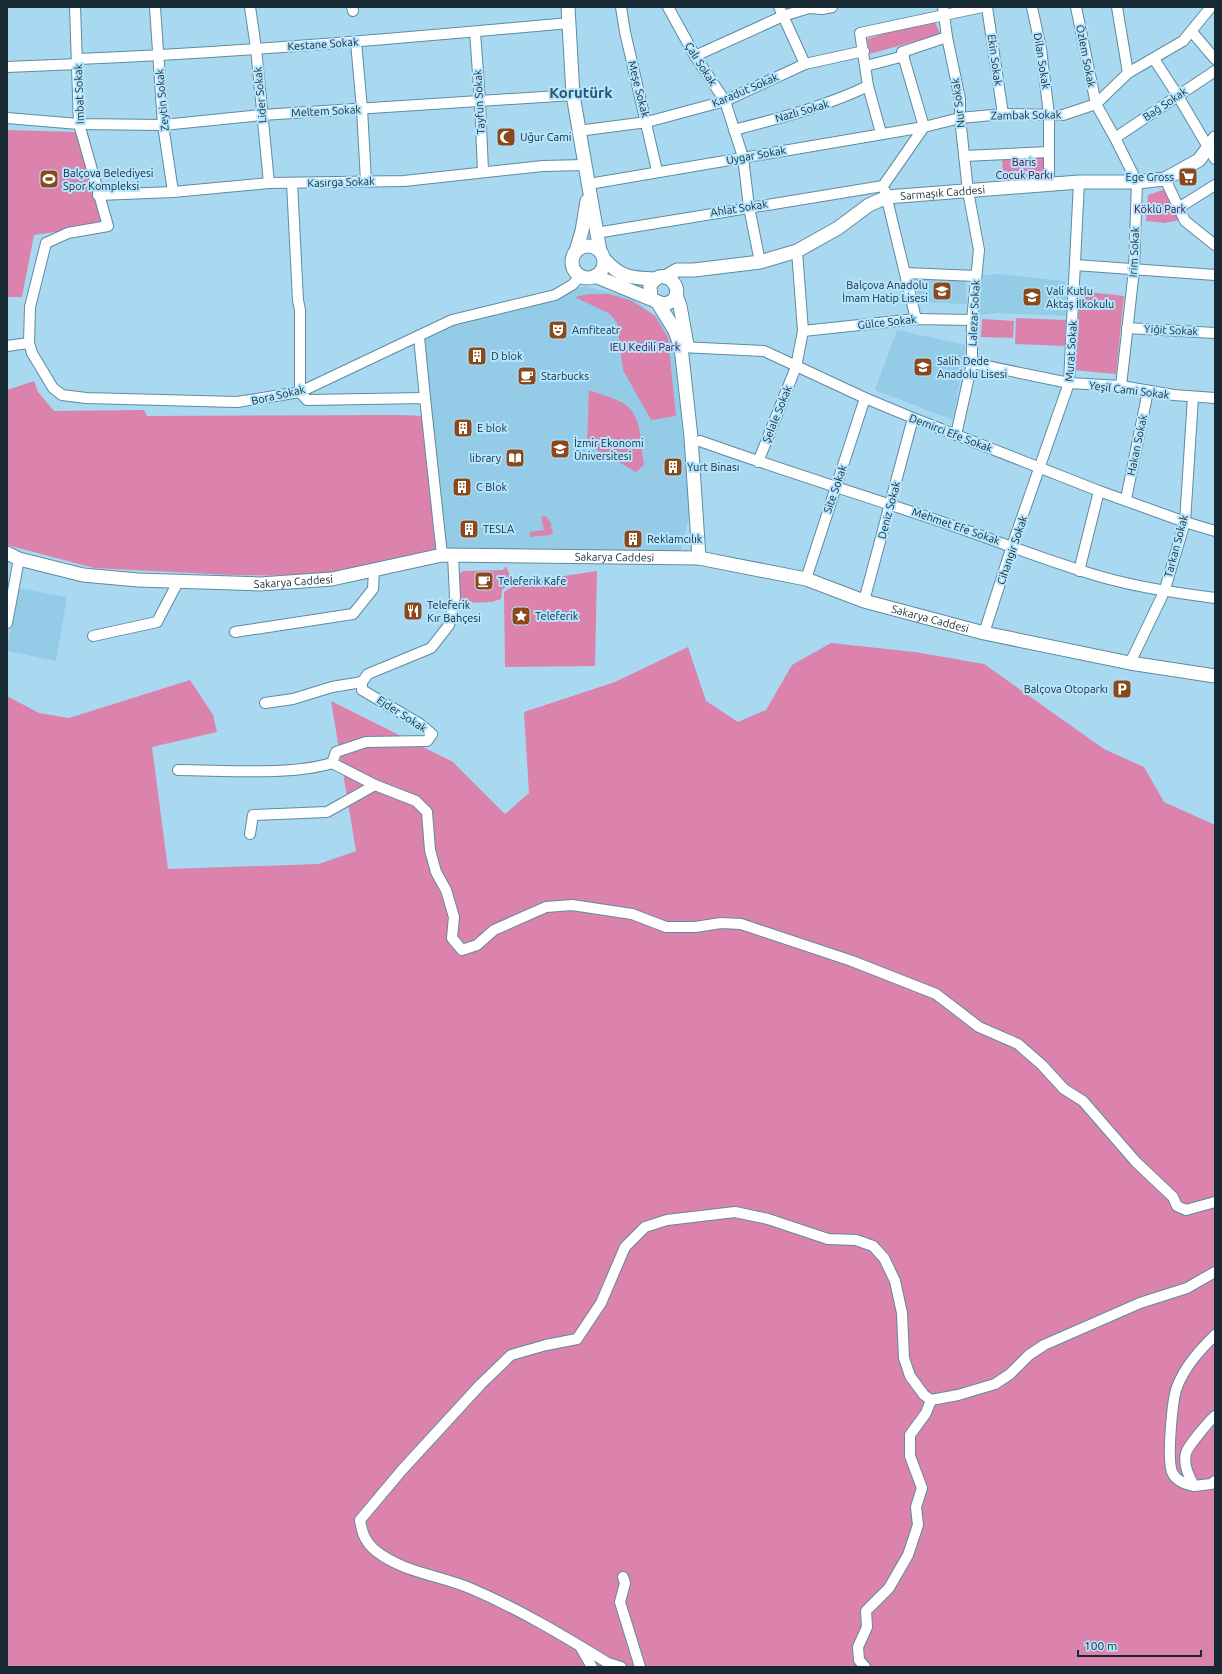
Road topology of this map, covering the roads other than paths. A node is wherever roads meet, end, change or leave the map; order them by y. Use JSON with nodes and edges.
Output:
{"nodes":[{"id":1,"x":75,"y":7,"type":"edge"},
{"id":2,"x":155,"y":7,"type":"edge"},
{"id":3,"x":250,"y":7,"type":"edge"},
{"id":4,"x":568,"y":7,"type":"edge"},
{"id":5,"x":621,"y":7,"type":"edge"},
{"id":6,"x":668,"y":7,"type":"edge"},
{"id":7,"x":832,"y":7,"type":"edge"},
{"id":8,"x":982,"y":7,"type":"edge"},
{"id":9,"x":988,"y":7,"type":"edge"},
{"id":10,"x":1032,"y":7,"type":"edge"},
{"id":11,"x":1076,"y":7,"type":"edge"},
{"id":12,"x":1117,"y":7,"type":"edge"},
{"id":13,"x":810,"y":8,"type":"edge"},
{"id":14,"x":1209,"y":8,"type":"edge"},
{"id":15,"x":781,"y":11,"type":"edge"},
{"id":16,"x":944,"y":11,"type":"edge"},
{"id":17,"x":569,"y":23,"type":"junction"},
{"id":18,"x":475,"y":32,"type":"junction"},
{"id":19,"x":1192,"y":32,"type":"junction"},
{"id":20,"x":947,"y":37,"type":"junction"},
{"id":21,"x":356,"y":42,"type":"junction"},
{"id":22,"x":256,"y":48,"type":"junction"},
{"id":23,"x":864,"y":51,"type":"junction"},
{"id":24,"x":158,"y":55,"type":"junction"},
{"id":25,"x":695,"y":56,"type":"junction"},
{"id":26,"x":904,"y":56,"type":"junction"},
{"id":27,"x":1154,"y":59,"type":"junction"},
{"id":28,"x":1215,"y":59,"type":"edge"},
{"id":29,"x":78,"y":61,"type":"junction"},
{"id":30,"x":805,"y":64,"type":"junction"},
{"id":31,"x":866,"y":66,"type":"junction"},
{"id":32,"x":7,"y":67,"type":"edge"},
{"id":33,"x":1215,"y":71,"type":"edge"},
{"id":34,"x":1128,"y":73,"type":"junction"},
{"id":35,"x":868,"y":86,"type":"junction"},
{"id":36,"x":573,"y":95,"type":"junction"},
{"id":37,"x":1178,"y":96,"type":"junction"},
{"id":38,"x":480,"y":101,"type":"junction"},
{"id":39,"x":725,"y":101,"type":"junction"},
{"id":40,"x":1096,"y":104,"type":"junction"},
{"id":41,"x":362,"y":109,"type":"junction"},
{"id":42,"x":1003,"y":114,"type":"junction"},
{"id":43,"x":262,"y":115,"type":"junction"},
{"id":44,"x":1049,"y":115,"type":"junction"},
{"id":45,"x":7,"y":118,"type":"edge"},
{"id":46,"x":960,"y":118,"type":"junction"},
{"id":47,"x":647,"y":122,"type":"junction"},
{"id":48,"x":79,"y":124,"type":"junction"},
{"id":49,"x":163,"y":125,"type":"junction"},
{"id":50,"x":924,"y":127,"type":"junction"},
{"id":51,"x":734,"y":130,"type":"junction"},
{"id":52,"x":578,"y":131,"type":"junction"},
{"id":53,"x":881,"y":133,"type":"junction"},
{"id":54,"x":1115,"y":138,"type":"junction"},
{"id":55,"x":1213,"y":148,"type":"edge"},
{"id":56,"x":1049,"y":152,"type":"junction"},
{"id":57,"x":964,"y":156,"type":"junction"},
{"id":58,"x":743,"y":157,"type":"junction"},
{"id":59,"x":585,"y":165,"type":"junction"},
{"id":60,"x":657,"y":171,"type":"junction"},
{"id":61,"x":483,"y":172,"type":"junction"},
{"id":62,"x":1166,"y":179,"type":"junction"},
{"id":63,"x":366,"y":181,"type":"junction"},
{"id":64,"x":1079,"y":182,"type":"junction"},
{"id":65,"x":1137,"y":182,"type":"junction"},
{"id":66,"x":269,"y":184,"type":"junction"},
{"id":67,"x":292,"y":184,"type":"junction"},
{"id":68,"x":589,"y":184,"type":"junction"},
{"id":69,"x":1049,"y":184,"type":"junction"},
{"id":70,"x":1215,"y":186,"type":"edge"},
{"id":71,"x":864,"y":188,"type":"junction"},
{"id":72,"x":968,"y":191,"type":"junction"},
{"id":73,"x":173,"y":192,"type":"junction"},
{"id":74,"x":885,"y":192,"type":"junction"},
{"id":75,"x":98,"y":195,"type":"junction"},
{"id":76,"x":869,"y":205,"type":"junction"},
{"id":77,"x":749,"y":207,"type":"junction"},
{"id":78,"x":1180,"y":207,"type":"junction"},
{"id":79,"x":596,"y":233,"type":"junction"},
{"id":80,"x":1215,"y":245,"type":"edge"},
{"id":81,"x":576,"y":251,"type":"junction"},
{"id":82,"x":797,"y":251,"type":"junction"},
{"id":83,"x":602,"y":255,"type":"junction"},
{"id":84,"x":760,"y":262,"type":"junction"},
{"id":85,"x":1075,"y":265,"type":"junction"},
{"id":86,"x":694,"y":270,"type":"junction"},
{"id":87,"x":1134,"y":270,"type":"junction"},
{"id":88,"x":905,"y":273,"type":"junction"},
{"id":89,"x":1215,"y":275,"type":"edge"},
{"id":90,"x":581,"y":276,"type":"junction"},
{"id":91,"x":595,"y":276,"type":"junction"},
{"id":92,"x":976,"y":276,"type":"junction"},
{"id":93,"x":660,"y":278,"type":"junction"},
{"id":94,"x":676,"y":290,"type":"junction"},
{"id":95,"x":655,"y":301,"type":"junction"},
{"id":96,"x":916,"y":319,"type":"junction"},
{"id":97,"x":972,"y":320,"type":"junction"},
{"id":98,"x":1127,"y":328,"type":"junction"},
{"id":99,"x":803,"y":331,"type":"junction"},
{"id":100,"x":1215,"y":333,"type":"edge"},
{"id":101,"x":419,"y":337,"type":"junction"},
{"id":102,"x":29,"y":343,"type":"junction"},
{"id":103,"x":7,"y":346,"type":"edge"},
{"id":104,"x":684,"y":347,"type":"junction"},
{"id":105,"x":972,"y":363,"type":"junction"},
{"id":106,"x":796,"y":367,"type":"junction"},
{"id":107,"x":1069,"y":383,"type":"junction"},
{"id":108,"x":1121,"y":386,"type":"junction"},
{"id":109,"x":1148,"y":391,"type":"junction"},
{"id":110,"x":300,"y":392,"type":"junction"},
{"id":111,"x":1194,"y":397,"type":"junction"},
{"id":112,"x":425,"y":398,"type":"junction"},
{"id":113,"x":865,"y":398,"type":"junction"},
{"id":114,"x":1215,"y":398,"type":"edge"},
{"id":115,"x":913,"y":418,"type":"junction"},
{"id":116,"x":956,"y":435,"type":"junction"},
{"id":117,"x":700,"y":441,"type":"dead end"},
{"id":118,"x":758,"y":462,"type":"junction"},
{"id":119,"x":1040,"y":467,"type":"junction"},
{"id":120,"x":836,"y":488,"type":"junction"},
{"id":121,"x":1100,"y":491,"type":"junction"},
{"id":122,"x":1126,"y":499,"type":"junction"},
{"id":123,"x":890,"y":504,"type":"junction"},
{"id":124,"x":1185,"y":522,"type":"junction"},
{"id":125,"x":1215,"y":531,"type":"edge"},
{"id":126,"x":1012,"y":546,"type":"junction"},
{"id":127,"x":448,"y":555,"type":"junction"},
{"id":128,"x":13,"y":556,"type":"edge"},
{"id":129,"x":699,"y":558,"type":"junction"},
{"id":130,"x":374,"y":570,"type":"junction"},
{"id":131,"x":1079,"y":571,"type":"junction"},
{"id":132,"x":806,"y":579,"type":"junction"},
{"id":133,"x":179,"y":580,"type":"junction"},
{"id":134,"x":1164,"y":592,"type":"junction"},
{"id":135,"x":1215,"y":598,"type":"edge"},
{"id":136,"x":864,"y":601,"type":"junction"},
{"id":137,"x":7,"y":623,"type":"edge"},
{"id":138,"x":235,"y":632,"type":"dead end"},
{"id":139,"x":984,"y":633,"type":"junction"},
{"id":140,"x":93,"y":636,"type":"dead end"},
{"id":141,"x":1130,"y":663,"type":"junction"},
{"id":142,"x":1215,"y":676,"type":"edge"},
{"id":143,"x":362,"y":682,"type":"junction"},
{"id":144,"x":265,"y":703,"type":"dead end"},
{"id":145,"x":332,"y":763,"type":"junction"},
{"id":146,"x":178,"y":770,"type":"dead end"},
{"id":147,"x":376,"y":785,"type":"junction"},
{"id":148,"x":250,"y":834,"type":"dead end"},
{"id":149,"x":1215,"y":1202,"type":"edge"},
{"id":150,"x":1215,"y":1272,"type":"edge"},
{"id":151,"x":1215,"y":1335,"type":"edge"},
{"id":152,"x":932,"y":1400,"type":"junction"},
{"id":153,"x":1215,"y":1416,"type":"edge"},
{"id":154,"x":1215,"y":1481,"type":"edge"},
{"id":155,"x":1194,"y":1486,"type":"junction"},
{"id":156,"x":623,"y":1577,"type":"dead end"},
{"id":157,"x":579,"y":1645,"type":"junction"},
{"id":158,"x":592,"y":1667,"type":"edge"},
{"id":159,"x":621,"y":1667,"type":"edge"},
{"id":160,"x":640,"y":1667,"type":"edge"},
{"id":161,"x":865,"y":1667,"type":"edge"}],
"edges":[{"from":1,"to":29,"type":"street","name":"Imbat Sokak"},
{"from":2,"to":24,"type":"street","name":"Zeytin Sokak"},
{"from":3,"to":22,"type":"street","name":"Lider Sokak"},
{"from":4,"to":17,"type":"main road"},
{"from":5,"to":47,"type":"street","name":"Meşe Sokak"},
{"from":6,"to":25,"type":"street","name":"Çalı Sokak"},
{"from":7,"to":13,"type":"street"},
{"from":8,"to":16,"type":"street"},
{"from":9,"to":42,"type":"street","name":"Ekin Sokak"},
{"from":10,"to":44,"type":"street","name":"Dilan Sokak"},
{"from":11,"to":40,"type":"street","name":"Özlem Sokak"},
{"from":12,"to":34,"type":"street"},
{"from":13,"to":15,"type":"street"},
{"from":14,"to":19,"type":"street","name":"Zambak Sokak"},
{"from":15,"to":25,"type":"street"},
{"from":15,"to":30,"type":"street"},
{"from":16,"to":20,"type":"street","name":"Nur Sokak"},
{"from":16,"to":23,"type":"street"},
{"from":17,"to":18,"type":"street","name":"Kestane Sokak"},
{"from":17,"to":36,"type":"main road"},
{"from":18,"to":21,"type":"street","name":"Kestane Sokak"},
{"from":18,"to":38,"type":"street","name":"Tayfun Sokak"},
{"from":19,"to":27,"type":"street","name":"Zambak Sokak"},
{"from":19,"to":28,"type":"street"},
{"from":20,"to":26,"type":"street"},
{"from":20,"to":46,"type":"street","name":"Nur Sokak"},
{"from":21,"to":22,"type":"street","name":"Kestane Sokak"},
{"from":21,"to":41,"type":"street"},
{"from":22,"to":24,"type":"street","name":"Kestane Sokak"},
{"from":22,"to":43,"type":"street","name":"Lider Sokak"},
{"from":23,"to":30,"type":"street","name":"Karadut Sokak"},
{"from":23,"to":31,"type":"street"},
{"from":24,"to":29,"type":"street","name":"Kestane Sokak"},
{"from":24,"to":49,"type":"street","name":"Zeytin Sokak"},
{"from":25,"to":39,"type":"street","name":"Çalı Sokak"},
{"from":26,"to":31,"type":"street"},
{"from":26,"to":50,"type":"street"},
{"from":27,"to":34,"type":"street","name":"Zambak Sokak"},
{"from":27,"to":37,"type":"street"},
{"from":29,"to":32,"type":"street","name":"Kestane Sokak"},
{"from":29,"to":48,"type":"street","name":"Imbat Sokak"},
{"from":30,"to":39,"type":"street","name":"Karadut Sokak"},
{"from":31,"to":35,"type":"street"},
{"from":33,"to":37,"type":"street","name":"Bağ Sokak"},
{"from":34,"to":40,"type":"street","name":"Zambak Sokak"},
{"from":35,"to":51,"type":"street","name":"Nazlı Sokak"},
{"from":35,"to":53,"type":"street"},
{"from":36,"to":38,"type":"street","name":"Meltem Sokak"},
{"from":36,"to":52,"type":"main road"},
{"from":37,"to":54,"type":"street","name":"Bağ Sokak"},
{"from":37,"to":55,"type":"street"},
{"from":38,"to":41,"type":"street","name":"Meltem Sokak"},
{"from":38,"to":61,"type":"street","name":"Tayfun Sokak"},
{"from":39,"to":47,"type":"street","name":"Karadut Sokak"},
{"from":39,"to":51,"type":"street","name":"Çalı Sokak"},
{"from":40,"to":44,"type":"street","name":"Zambak Sokak"},
{"from":40,"to":54,"type":"street","name":"Irim Sokak"},
{"from":41,"to":43,"type":"street","name":"Meltem Sokak"},
{"from":41,"to":63,"type":"street"},
{"from":42,"to":44,"type":"street","name":"Zambak Sokak"},
{"from":42,"to":46,"type":"street","name":"Zambak Sokak"},
{"from":43,"to":49,"type":"street","name":"Meltem Sokak"},
{"from":43,"to":66,"type":"street","name":"Lider Sokak"},
{"from":44,"to":56,"type":"street"},
{"from":45,"to":48,"type":"street","name":"Meltem Sokak"},
{"from":46,"to":50,"type":"street","name":"Zambak Sokak"},
{"from":46,"to":57,"type":"street","name":"Nur Sokak"},
{"from":47,"to":52,"type":"street","name":"Karadut Sokak"},
{"from":47,"to":60,"type":"street","name":"Meşe Sokak"},
{"from":48,"to":49,"type":"street","name":"Meltem Sokak"},
{"from":48,"to":75,"type":"street","name":"Imbat Sokak"},
{"from":49,"to":73,"type":"street","name":"Zeytin Sokak"},
{"from":50,"to":53,"type":"street","name":"Uygar Sokak"},
{"from":50,"to":74,"type":"street"},
{"from":51,"to":58,"type":"street","name":"Çalı Sokak"},
{"from":52,"to":59,"type":"main road"},
{"from":53,"to":58,"type":"street","name":"Uygar Sokak"},
{"from":54,"to":65,"type":"street","name":"Irim Sokak"},
{"from":55,"to":62,"type":"main road","name":"Sarmaşık Caddesi"},
{"from":56,"to":57,"type":"street"},
{"from":56,"to":69,"type":"street"},
{"from":57,"to":72,"type":"street","name":"Nur Sokak"},
{"from":58,"to":60,"type":"street","name":"Uygar Sokak"},
{"from":58,"to":77,"type":"street","name":"Çalı Sokak"},
{"from":59,"to":61,"type":"street","name":"Kasırga Sokak"},
{"from":59,"to":68,"type":"main road"},
{"from":60,"to":68,"type":"street","name":"Uygar Sokak"},
{"from":61,"to":63,"type":"street","name":"Kasırga Sokak"},
{"from":62,"to":65,"type":"main road","name":"Sarmaşık Caddesi"},
{"from":62,"to":78,"type":"street"},
{"from":63,"to":67,"type":"street","name":"Kasırga Sokak"},
{"from":64,"to":65,"type":"main road","name":"Sarmaşık Caddesi"},
{"from":64,"to":69,"type":"main road","name":"Sarmaşık Caddesi"},
{"from":64,"to":85,"type":"street","name":"Murat Sokak"},
{"from":65,"to":87,"type":"street","name":"Irim Sokak"},
{"from":66,"to":67,"type":"street","name":"Kasırga Sokak"},
{"from":66,"to":73,"type":"street","name":"Kasırga Sokak"},
{"from":67,"to":110,"type":"street"},
{"from":68,"to":79,"type":"main road"},
{"from":68,"to":81,"type":"main road"},
{"from":69,"to":72,"type":"main road","name":"Sarmaşık Caddesi"},
{"from":70,"to":78,"type":"street"},
{"from":71,"to":74,"type":"street","name":"Ahlat Sokak"},
{"from":71,"to":76,"type":"street"},
{"from":71,"to":77,"type":"street","name":"Ahlat Sokak"},
{"from":72,"to":74,"type":"main road","name":"Sarmaşık Caddesi"},
{"from":72,"to":92,"type":"street","name":"Lalezar Sokak"},
{"from":73,"to":75,"type":"street","name":"Kasırga Sokak"},
{"from":74,"to":76,"type":"main road","name":"Sarmaşık Caddesi"},
{"from":74,"to":88,"type":"street"},
{"from":75,"to":102,"type":"street","name":"Imbat Sokak"},
{"from":76,"to":82,"type":"main road","name":"Sarmaşık Caddesi"},
{"from":77,"to":79,"type":"street","name":"Ahlat Sokak"},
{"from":77,"to":84,"type":"street","name":"Çalı Sokak"},
{"from":78,"to":80,"type":"street"},
{"from":79,"to":83,"type":"main road"},
{"from":81,"to":83,"type":"main road"},
{"from":81,"to":90,"type":"main road"},
{"from":82,"to":84,"type":"main road","name":"Sarmaşık Caddesi"},
{"from":82,"to":99,"type":"street"},
{"from":83,"to":91,"type":"main road"},
{"from":83,"to":93,"type":"main road"},
{"from":84,"to":86,"type":"main road","name":"Sarmaşık Caddesi"},
{"from":85,"to":87,"type":"street"},
{"from":85,"to":107,"type":"street","name":"Murat Sokak"},
{"from":86,"to":93,"type":"main road","name":"Sarmaşık Caddesi"},
{"from":86,"to":94,"type":"main road"},
{"from":87,"to":89,"type":"street"},
{"from":87,"to":98,"type":"street","name":"Irim Sokak"},
{"from":88,"to":92,"type":"street"},
{"from":88,"to":96,"type":"street"},
{"from":90,"to":91,"type":"main road"},
{"from":90,"to":101,"type":"street","name":"Bora Sokak"},
{"from":91,"to":95,"type":"main road"},
{"from":92,"to":97,"type":"street","name":"Lalezar Sokak"},
{"from":93,"to":94,"type":"main road"},
{"from":93,"to":95,"type":"main road"},
{"from":94,"to":95,"type":"main road"},
{"from":94,"to":104,"type":"main road"},
{"from":95,"to":104,"type":"main road"},
{"from":96,"to":97,"type":"street","name":"Gülce Sokak"},
{"from":96,"to":99,"type":"street","name":"Gülce Sokak"},
{"from":97,"to":105,"type":"street","name":"Lalezar Sokak"},
{"from":98,"to":100,"type":"street","name":"Yiğit Sokak"},
{"from":98,"to":108,"type":"street","name":"Irim Sokak"},
{"from":99,"to":106,"type":"street"},
{"from":101,"to":110,"type":"street","name":"Bora Sokak"},
{"from":101,"to":112,"type":"street"},
{"from":102,"to":103,"type":"street"},
{"from":102,"to":110,"type":"street","name":"Bora Sokak"},
{"from":104,"to":106,"type":"street","name":"Demirci Efe Sokak"},
{"from":104,"to":129,"type":"main road"},
{"from":105,"to":107,"type":"street","name":"Yeşil Cami Sokak"},
{"from":105,"to":116,"type":"street","name":"Lalezar Sokak"},
{"from":106,"to":113,"type":"street","name":"Demirci Efe Sokak"},
{"from":106,"to":118,"type":"street","name":"Şelale Sokak"},
{"from":107,"to":108,"type":"street","name":"Yeşil Cami Sokak"},
{"from":107,"to":119,"type":"street","name":"Murat Sokak"},
{"from":108,"to":109,"type":"street","name":"Yeşil Cami Sokak"},
{"from":109,"to":111,"type":"street","name":"Yeşil Cami Sokak"},
{"from":109,"to":122,"type":"street","name":"Hakan Sokak"},
{"from":110,"to":112,"type":"street"},
{"from":111,"to":114,"type":"street","name":"Yeşil Cami Sokak"},
{"from":111,"to":124,"type":"street","name":"Tarkan Sokak"},
{"from":112,"to":127,"type":"street"},
{"from":113,"to":115,"type":"street","name":"Demirci Efe Sokak"},
{"from":113,"to":120,"type":"street","name":"Site Sokak"},
{"from":115,"to":116,"type":"street","name":"Demirci Efe Sokak"},
{"from":115,"to":123,"type":"street","name":"Deniz Sokak"},
{"from":116,"to":119,"type":"street","name":"Demirci Efe Sokak"},
{"from":117,"to":118,"type":"street","name":"Mehmet Efe Sokak"},
{"from":118,"to":120,"type":"street","name":"Mehmet Efe Sokak"},
{"from":119,"to":121,"type":"street","name":"Demirci Efe Sokak"},
{"from":119,"to":126,"type":"street","name":"Cihangir Sokak"},
{"from":120,"to":123,"type":"street","name":"Mehmet Efe Sokak"},
{"from":120,"to":132,"type":"street","name":"Site Sokak"},
{"from":121,"to":122,"type":"street","name":"Demirci Efe Sokak"},
{"from":121,"to":131,"type":"street"},
{"from":122,"to":124,"type":"street","name":"Demirci Efe Sokak"},
{"from":123,"to":126,"type":"street","name":"Mehmet Efe Sokak"},
{"from":123,"to":136,"type":"street","name":"Deniz Sokak"},
{"from":124,"to":125,"type":"street","name":"Demirci Efe Sokak"},
{"from":124,"to":134,"type":"street","name":"Tarkan Sokak"},
{"from":126,"to":131,"type":"street","name":"Mehmet Efe Sokak"},
{"from":126,"to":139,"type":"street","name":"Cihangir Sokak"},
{"from":127,"to":129,"type":"main road","name":"Sakarya Caddesi"},
{"from":127,"to":130,"type":"main road","name":"Sakarya Caddesi"},
{"from":127,"to":143,"type":"street"},
{"from":128,"to":133,"type":"main road","name":"Sakarya Caddesi"},
{"from":128,"to":137,"type":"street"},
{"from":129,"to":132,"type":"main road","name":"Sakarya Caddesi"},
{"from":130,"to":133,"type":"main road","name":"Sakarya Caddesi"},
{"from":130,"to":138,"type":"street"},
{"from":131,"to":134,"type":"street","name":"Mehmet Efe Sokak"},
{"from":132,"to":136,"type":"main road","name":"Sakarya Caddesi"},
{"from":133,"to":140,"type":"street"},
{"from":134,"to":135,"type":"street","name":"Mehmet Efe Sokak"},
{"from":134,"to":141,"type":"street","name":"Tarkan Sokak"},
{"from":136,"to":139,"type":"main road","name":"Sakarya Caddesi"},
{"from":139,"to":141,"type":"main road","name":"Sakarya Caddesi"},
{"from":141,"to":142,"type":"main road","name":"Sakarya Caddesi"},
{"from":143,"to":144,"type":"street"},
{"from":143,"to":145,"type":"street","name":"Ejder Sokak"},
{"from":145,"to":146,"type":"street"},
{"from":145,"to":147,"type":"street"},
{"from":147,"to":148,"type":"street"},
{"from":147,"to":149,"type":"street"},
{"from":150,"to":152,"type":"street"},
{"from":151,"to":155,"type":"street"},
{"from":152,"to":157,"type":"street"},
{"from":152,"to":161,"type":"street"},
{"from":153,"to":155,"type":"street"},
{"from":154,"to":155,"type":"street"},
{"from":156,"to":160,"type":"street"},
{"from":157,"to":158,"type":"street"},
{"from":157,"to":159,"type":"street"}]}
